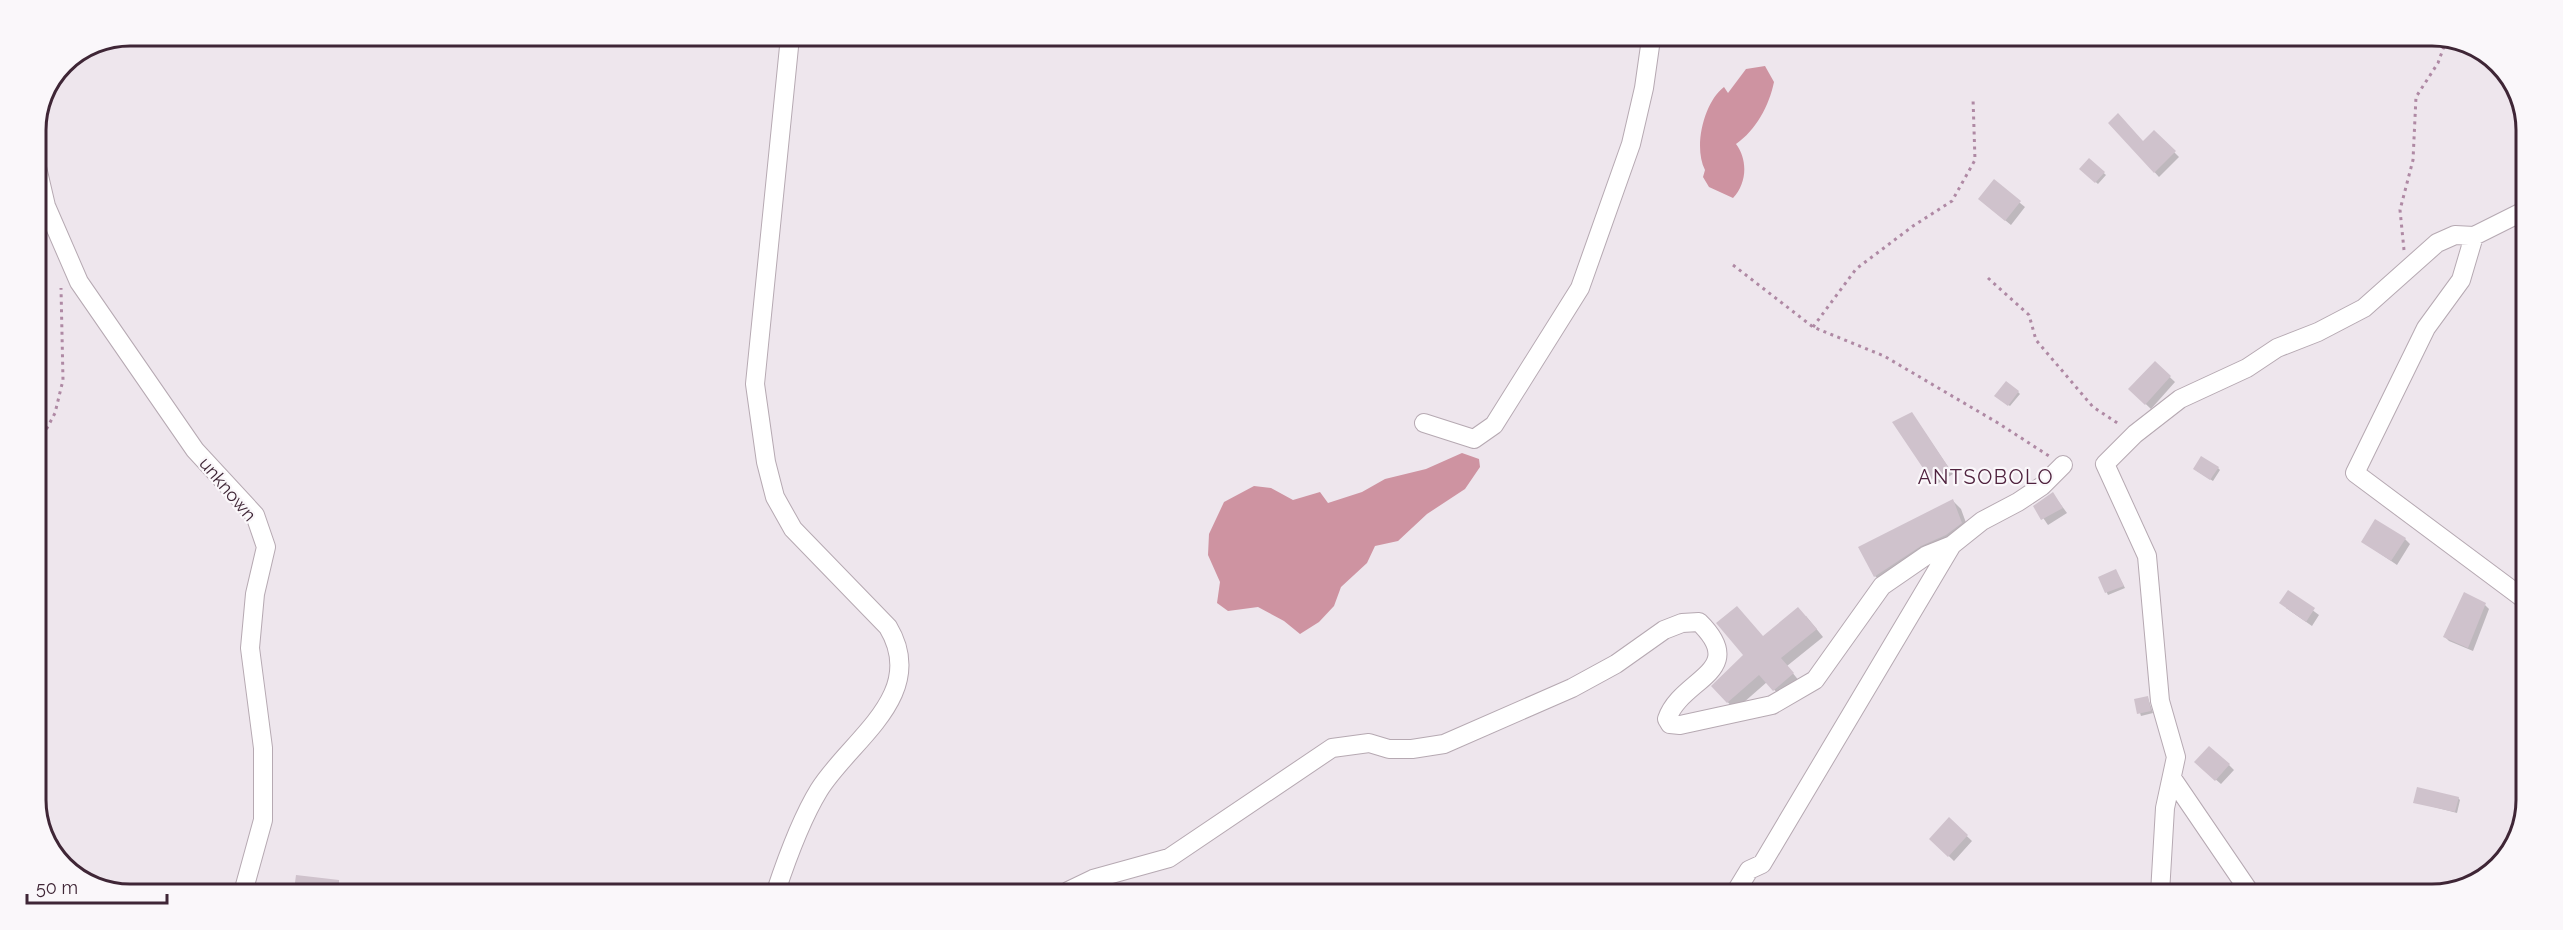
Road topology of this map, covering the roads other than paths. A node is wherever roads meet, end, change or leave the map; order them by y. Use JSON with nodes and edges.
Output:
{"nodes":[{"id":1,"x":789,"y":47,"type":"edge"},
{"id":2,"x":1650,"y":47,"type":"edge"},
{"id":3,"x":47,"y":208,"type":"edge"},
{"id":4,"x":2516,"y":215,"type":"edge"},
{"id":5,"x":2474,"y":236,"type":"junction"},
{"id":6,"x":1424,"y":423,"type":"dead end"},
{"id":7,"x":2063,"y":465,"type":"road end"},
{"id":8,"x":1952,"y":545,"type":"junction"},
{"id":9,"x":2516,"y":593,"type":"edge"},
{"id":10,"x":2172,"y":778,"type":"junction"},
{"id":11,"x":245,"y":884,"type":"edge"},
{"id":12,"x":778,"y":884,"type":"edge"},
{"id":13,"x":1083,"y":884,"type":"edge"},
{"id":14,"x":1741,"y":884,"type":"edge"},
{"id":15,"x":2161,"y":884,"type":"edge"},
{"id":16,"x":2244,"y":884,"type":"edge"}],
"edges":[{"from":1,"to":12,"type":"street"},
{"from":2,"to":6,"type":"street"},
{"from":3,"to":11,"type":"street","name":"unknown"},
{"from":4,"to":5,"type":"street"},
{"from":5,"to":9,"type":"street"},
{"from":5,"to":10,"type":"street"},
{"from":7,"to":8,"type":"street"},
{"from":8,"to":13,"type":"street"},
{"from":8,"to":14,"type":"street"},
{"from":10,"to":15,"type":"street"},
{"from":10,"to":16,"type":"street"}]}
